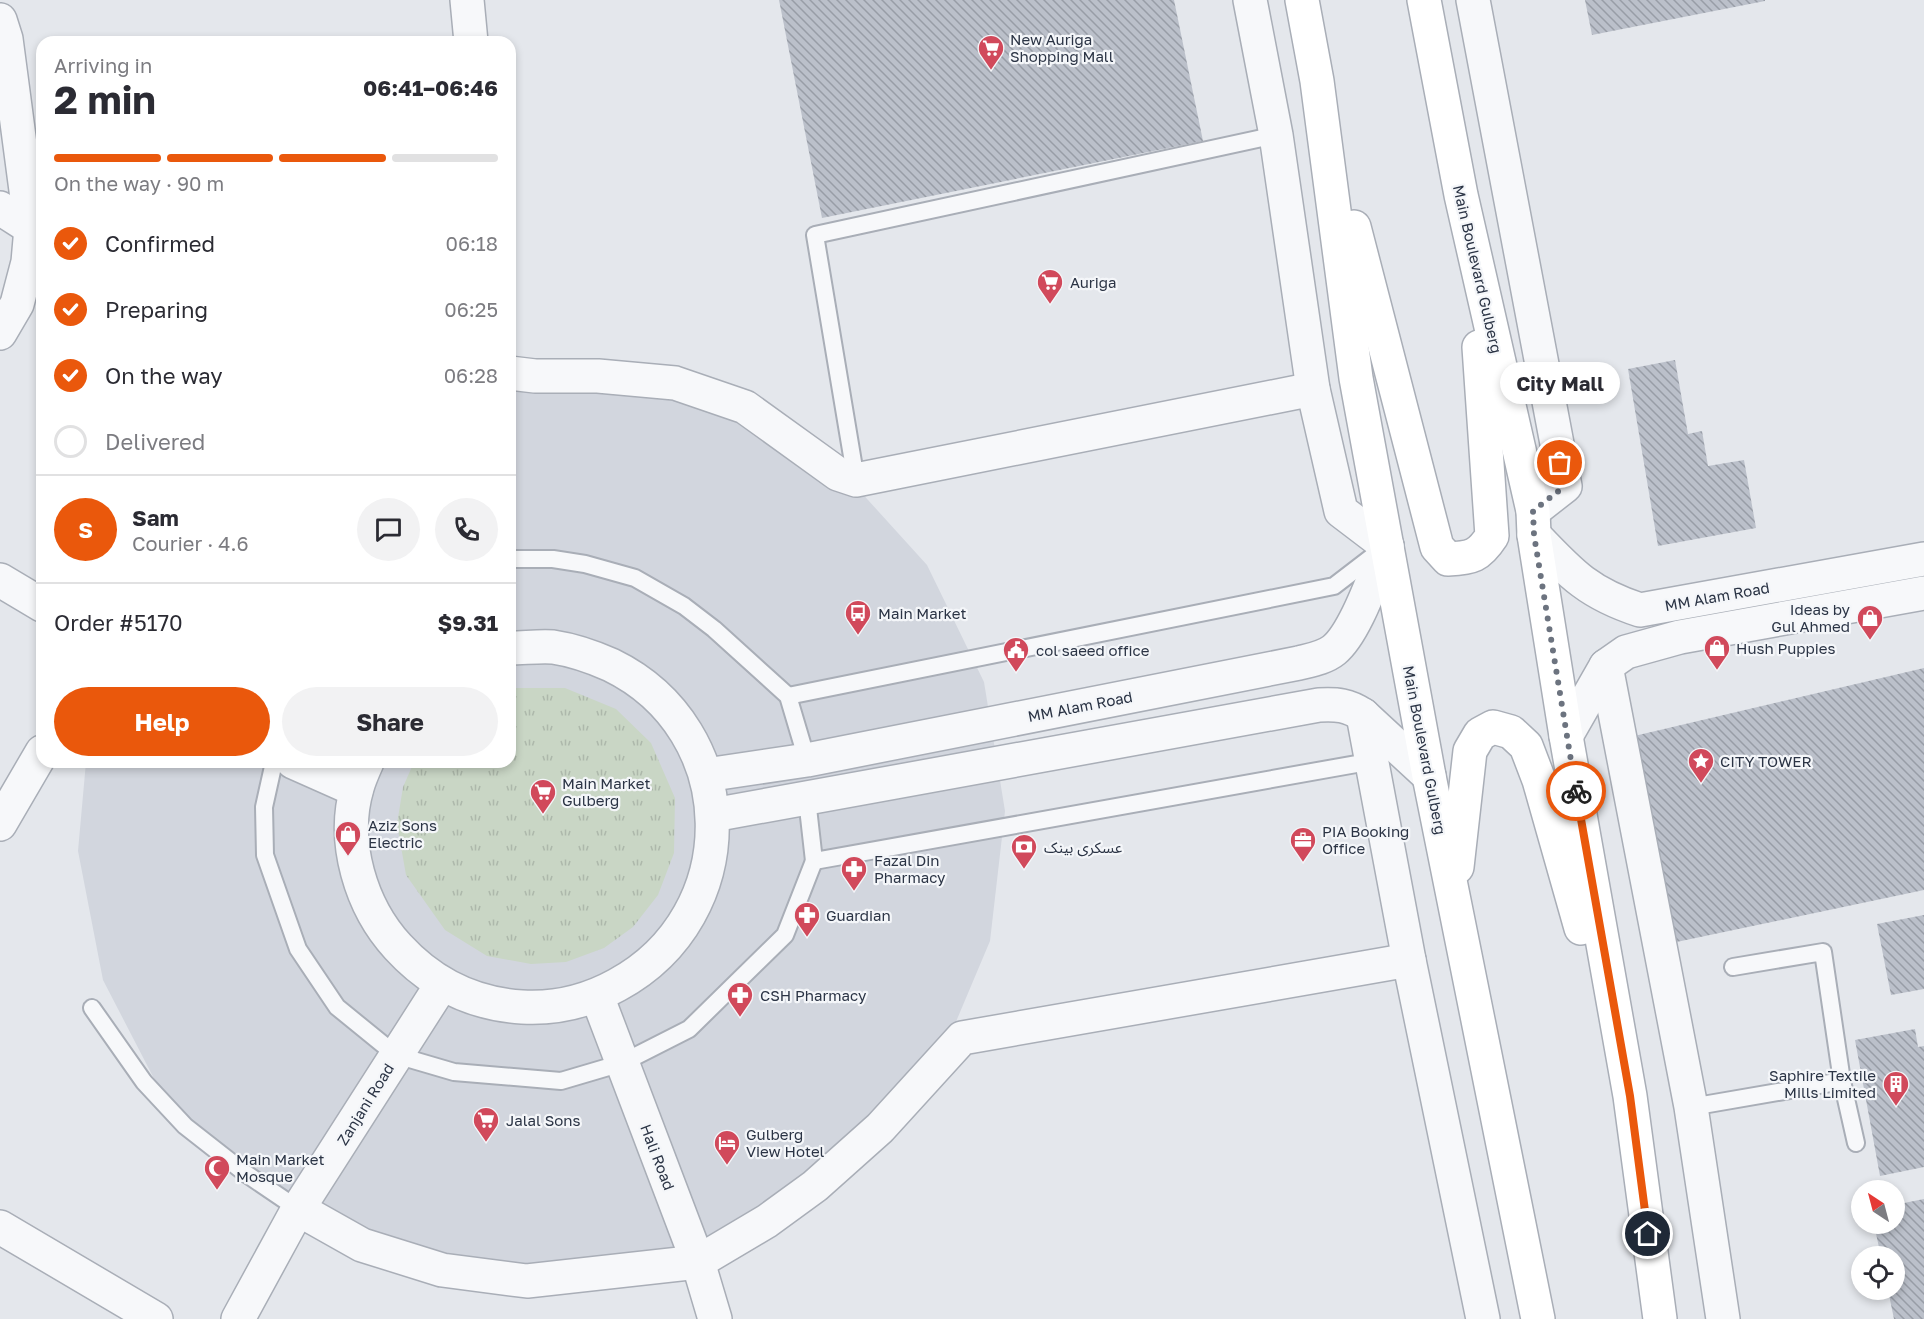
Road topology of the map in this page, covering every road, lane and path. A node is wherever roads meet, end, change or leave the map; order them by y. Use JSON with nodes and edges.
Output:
{"nodes":[{"id":1,"x":467,"y":0,"type":"edge"},
{"id":2,"x":1250,"y":0,"type":"edge"},
{"id":3,"x":1302,"y":0,"type":"edge"},
{"id":4,"x":1424,"y":0,"type":"edge"},
{"id":5,"x":1473,"y":0,"type":"edge"},
{"id":6,"x":0,"y":20,"type":"edge"},
{"id":7,"x":470,"y":36,"type":"edge"},
{"id":8,"x":1317,"y":81,"type":"junction"},
{"id":9,"x":1276,"y":135,"type":"junction"},
{"id":10,"x":0,"y":208,"type":"edge"},
{"id":11,"x":31,"y":228,"type":"junction"},
{"id":12,"x":1470,"y":234,"type":"junction"},
{"id":13,"x":0,"y":333,"type":"edge"},
{"id":14,"x":516,"y":374,"type":"edge"},
{"id":15,"x":1313,"y":389,"type":"junction"},
{"id":16,"x":856,"y":480,"type":"junction"},
{"id":17,"x":1534,"y":523,"type":"junction"},
{"id":18,"x":1387,"y":546,"type":"junction"},
{"id":19,"x":516,"y":559,"type":"edge"},
{"id":20,"x":1924,"y":559,"type":"edge"},
{"id":21,"x":0,"y":580,"type":"edge"},
{"id":22,"x":1924,"y":593,"type":"edge"},
{"id":23,"x":36,"y":601,"type":"edge"},
{"id":24,"x":516,"y":648,"type":"edge"},
{"id":25,"x":1606,"y":666,"type":"junction"},
{"id":26,"x":788,"y":696,"type":"junction"},
{"id":27,"x":1363,"y":715,"type":"junction"},
{"id":28,"x":1566,"y":736,"type":"junction"},
{"id":29,"x":807,"y":760,"type":"junction"},
{"id":30,"x":1373,"y":761,"type":"junction"},
{"id":31,"x":36,"y":762,"type":"edge"},
{"id":32,"x":273,"y":768,"type":"edge"},
{"id":33,"x":322,"y":768,"type":"edge"},
{"id":34,"x":706,"y":775,"type":"junction"},
{"id":35,"x":361,"y":776,"type":"edge"},
{"id":36,"x":1429,"y":776,"type":"junction"},
{"id":37,"x":807,"y":799,"type":"junction"},
{"id":38,"x":713,"y":815,"type":"junction"},
{"id":39,"x":0,"y":824,"type":"edge"},
{"id":40,"x":814,"y":861,"type":"junction"},
{"id":41,"x":1454,"y":898,"type":"junction"},
{"id":42,"x":1409,"y":960,"type":"junction"},
{"id":43,"x":1733,"y":967,"type":"dead end"},
{"id":44,"x":442,"y":984,"type":"junction"},
{"id":45,"x":597,"y":996,"type":"junction"},
{"id":46,"x":92,"y":1008,"type":"dead end"},
{"id":47,"x":396,"y":1055,"type":"junction"},
{"id":48,"x":622,"y":1063,"type":"junction"},
{"id":49,"x":1842,"y":1081,"type":"junction"},
{"id":50,"x":1630,"y":1096,"type":"junction"},
{"id":51,"x":1691,"y":1107,"type":"junction"},
{"id":52,"x":1856,"y":1143,"type":"dead end"},
{"id":53,"x":298,"y":1209,"type":"junction"},
{"id":54,"x":0,"y":1227,"type":"edge"},
{"id":55,"x":698,"y":1262,"type":"junction"},
{"id":56,"x":156,"y":1319,"type":"edge"},
{"id":57,"x":238,"y":1319,"type":"edge"},
{"id":58,"x":715,"y":1319,"type":"edge"},
{"id":59,"x":1483,"y":1319,"type":"edge"},
{"id":60,"x":1538,"y":1319,"type":"edge"},
{"id":61,"x":1660,"y":1319,"type":"edge"},
{"id":62,"x":1723,"y":1319,"type":"edge"}],
"edges":[{"from":1,"to":7,"type":"street"},
{"from":2,"to":9,"type":"street"},
{"from":3,"to":8,"type":"main road","name":"Main Boulevard Gulberg"},
{"from":4,"to":12,"type":"main road","name":"Main Boulevard Gulberg"},
{"from":5,"to":17,"type":"street"},
{"from":6,"to":11,"type":"street"},
{"from":8,"to":12,"type":"main road"},
{"from":8,"to":18,"type":"main road","name":"Main Boulevard Gulberg"},
{"from":9,"to":15,"type":"street"},
{"from":9,"to":16,"type":"lane"},
{"from":10,"to":11,"type":"street"},
{"from":11,"to":13,"type":"street"},
{"from":12,"to":17,"type":"main road","name":"Main Boulevard Gulberg"},
{"from":14,"to":16,"type":"street"},
{"from":15,"to":16,"type":"street"},
{"from":15,"to":18,"type":"street"},
{"from":17,"to":20,"type":"street","name":"MM Alam Road"},
{"from":17,"to":28,"type":"main road","name":"Main Boulevard Gulberg"},
{"from":18,"to":26,"type":"lane"},
{"from":18,"to":29,"type":"street","name":"MM Alam Road"},
{"from":18,"to":36,"type":"main road","name":"Main Boulevard Gulberg"},
{"from":19,"to":26,"type":"lane"},
{"from":21,"to":23,"type":"street"},
{"from":22,"to":25,"type":"street"},
{"from":24,"to":34,"type":"street"},
{"from":25,"to":28,"type":"street"},
{"from":25,"to":51,"type":"street"},
{"from":26,"to":29,"type":"lane"},
{"from":27,"to":30,"type":"street"},
{"from":27,"to":36,"type":"street"},
{"from":27,"to":37,"type":"street"},
{"from":28,"to":50,"type":"main road","name":"Main Boulevard Gulberg"},
{"from":29,"to":34,"type":"street","name":"MM Alam Road"},
{"from":30,"to":40,"type":"lane"},
{"from":30,"to":42,"type":"street"},
{"from":31,"to":39,"type":"street"},
{"from":32,"to":47,"type":"lane"},
{"from":33,"to":35,"type":"street"},
{"from":34,"to":38,"type":"street"},
{"from":35,"to":44,"type":"street"},
{"from":36,"to":41,"type":"main road","name":"Main Boulevard Gulberg"},
{"from":37,"to":38,"type":"street"},
{"from":37,"to":40,"type":"lane"},
{"from":38,"to":45,"type":"street"},
{"from":40,"to":48,"type":"lane"},
{"from":41,"to":50,"type":"main road"},
{"from":41,"to":60,"type":"main road","name":"Main Boulevard Gulberg"},
{"from":42,"to":55,"type":"street"},
{"from":42,"to":59,"type":"street"},
{"from":43,"to":49,"type":"lane"},
{"from":44,"to":45,"type":"street"},
{"from":44,"to":47,"type":"street","name":"Zanjani Road"},
{"from":45,"to":48,"type":"street","name":"Hali Road"},
{"from":46,"to":53,"type":"lane"},
{"from":47,"to":48,"type":"lane"},
{"from":47,"to":53,"type":"street","name":"Zanjani Road"},
{"from":48,"to":55,"type":"street","name":"Hali Road"},
{"from":49,"to":51,"type":"lane"},
{"from":49,"to":52,"type":"lane"},
{"from":50,"to":61,"type":"main road","name":"Main Boulevard Gulberg"},
{"from":51,"to":62,"type":"street"},
{"from":53,"to":55,"type":"street"},
{"from":53,"to":57,"type":"street","name":"Zanjani Road"},
{"from":54,"to":56,"type":"street"},
{"from":55,"to":58,"type":"street","name":"Hali Road"}]}
